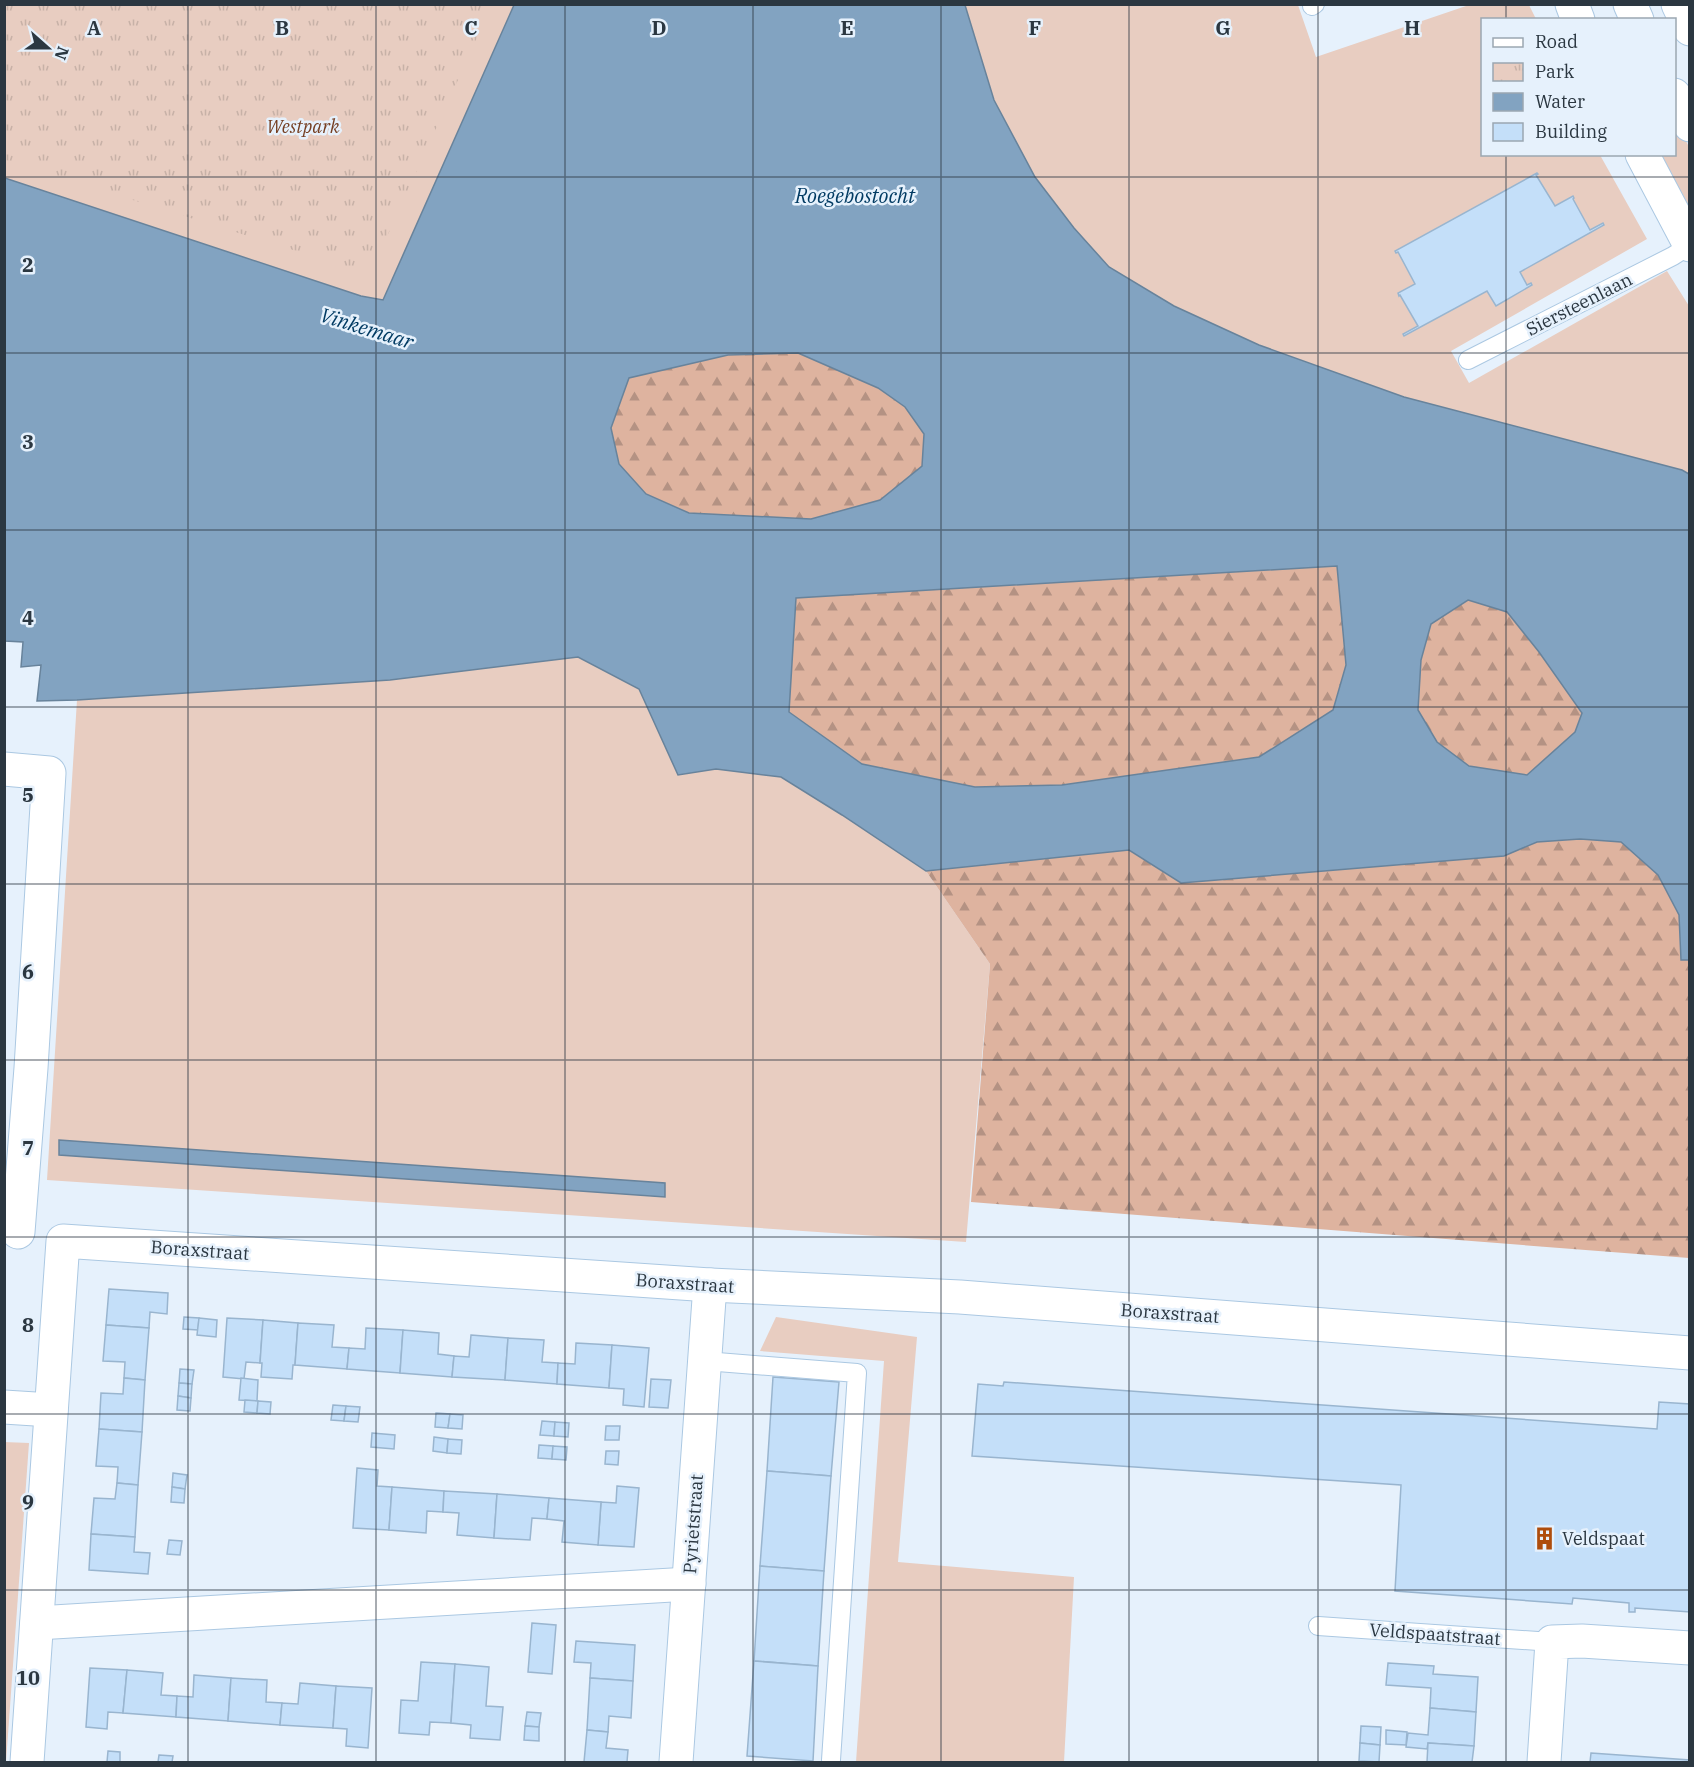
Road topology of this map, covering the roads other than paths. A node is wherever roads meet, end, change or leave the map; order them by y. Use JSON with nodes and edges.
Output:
{"nodes":[{"id":1,"x":1630,"y":4,"type":"edge"},
{"id":2,"x":1678,"y":4,"type":"edge"},
{"id":3,"x":1636,"y":18,"type":"edge"},
{"id":4,"x":1689,"y":29,"type":"edge"},
{"id":5,"x":1676,"y":99,"type":"edge"},
{"id":6,"x":1689,"y":125,"type":"edge"},
{"id":7,"x":1643,"y":156,"type":"edge"},
{"id":8,"x":1689,"y":245,"type":"edge"},
{"id":9,"x":1468,"y":360,"type":"dead end"},
{"id":10,"x":4,"y":769,"type":"edge"},
{"id":11,"x":22,"y":1233,"type":"edge"},
{"id":12,"x":710,"y":1285,"type":"junction"},
{"id":13,"x":1689,"y":1353,"type":"edge"},
{"id":14,"x":705,"y":1361,"type":"junction"},
{"id":15,"x":4,"y":1407,"type":"edge"},
{"id":16,"x":51,"y":1410,"type":"junction"},
{"id":17,"x":689,"y":1584,"type":"junction"},
{"id":18,"x":36,"y":1623,"type":"junction"},
{"id":19,"x":1318,"y":1626,"type":"dead end"},
{"id":20,"x":1552,"y":1642,"type":"junction"},
{"id":21,"x":1689,"y":1647,"type":"edge"},
{"id":22,"x":831,"y":1760,"type":"dead end"},
{"id":23,"x":27,"y":1762,"type":"edge"},
{"id":24,"x":676,"y":1762,"type":"edge"},
{"id":25,"x":1544,"y":1762,"type":"edge"}],
"edges":[{"from":1,"to":3,"type":"street"},
{"from":2,"to":4,"type":"street"},
{"from":5,"to":6,"type":"street"},
{"from":7,"to":8,"type":"street","name":"Siersteenlaan"},
{"from":8,"to":9,"type":"lane","name":"Siersteenlaan"},
{"from":10,"to":11,"type":"street"},
{"from":12,"to":13,"type":"street","name":"Boraxstraat"},
{"from":12,"to":14,"type":"street","name":"Pyrietstraat"},
{"from":12,"to":16,"type":"street","name":"Boraxstraat"},
{"from":14,"to":17,"type":"street","name":"Pyrietstraat"},
{"from":14,"to":22,"type":"lane"},
{"from":15,"to":16,"type":"street"},
{"from":16,"to":18,"type":"street","name":"Boraxstraat"},
{"from":17,"to":18,"type":"street"},
{"from":17,"to":24,"type":"street","name":"Pyrietstraat"},
{"from":18,"to":23,"type":"street","name":"Boraxstraat"},
{"from":19,"to":20,"type":"lane","name":"Veldspaatstraat"},
{"from":20,"to":21,"type":"street","name":"Veldspaatstraat"},
{"from":20,"to":25,"type":"street"}]}
